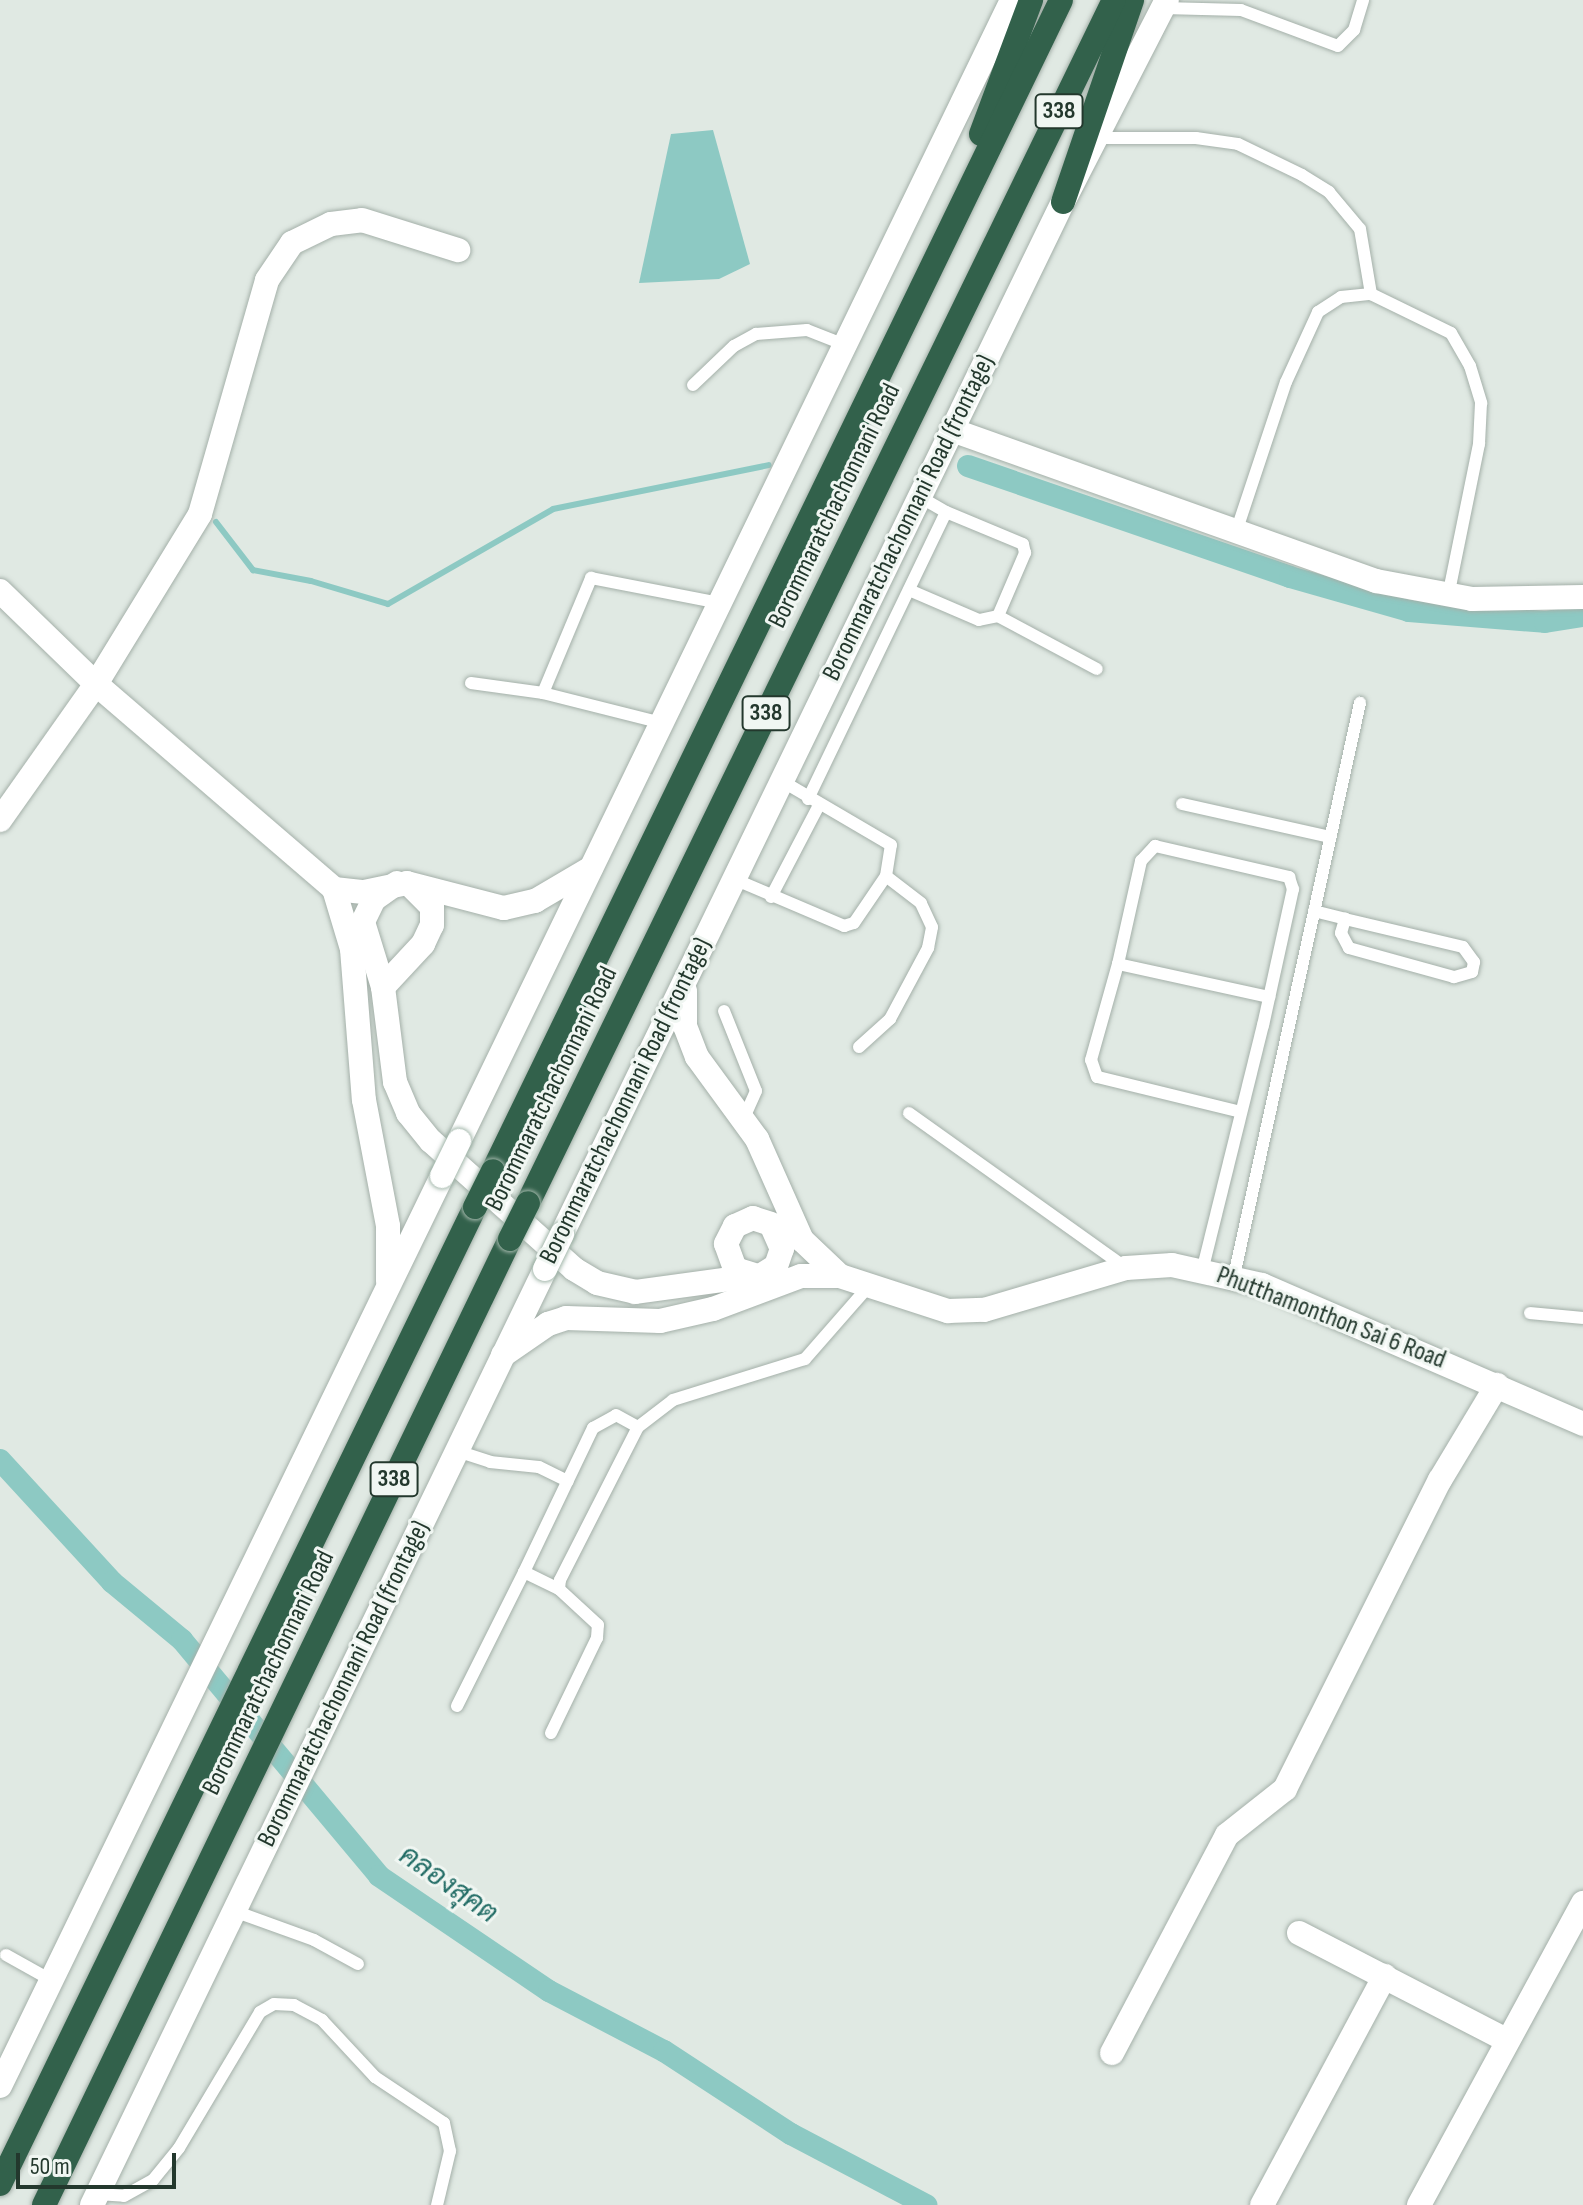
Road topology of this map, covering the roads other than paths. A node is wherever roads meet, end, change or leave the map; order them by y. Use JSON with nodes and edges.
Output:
{"nodes":[{"id":1,"x":1012,"y":0,"type":"edge"},
{"id":2,"x":1031,"y":0,"type":"edge"},
{"id":3,"x":1061,"y":0,"type":"edge"},
{"id":4,"x":1114,"y":0,"type":"edge"},
{"id":5,"x":1132,"y":0,"type":"edge"},
{"id":6,"x":1363,"y":0,"type":"edge"},
{"id":7,"x":1204,"y":3,"type":"edge"},
{"id":8,"x":1165,"y":4,"type":"edge"},
{"id":9,"x":1099,"y":138,"type":"junction"},
{"id":10,"x":1063,"y":202,"type":"junction"},
{"id":11,"x":458,"y":250,"type":"dead end"},
{"id":12,"x":927,"y":279,"type":"junction"},
{"id":13,"x":1371,"y":294,"type":"junction"},
{"id":14,"x":845,"y":345,"type":"junction"},
{"id":15,"x":693,"y":385,"type":"dead end"},
{"id":16,"x":952,"y":430,"type":"junction"},
{"id":17,"x":920,"y":497,"type":"junction"},
{"id":18,"x":946,"y":512,"type":"junction"},
{"id":19,"x":1236,"y":532,"type":"junction"},
{"id":20,"x":909,"y":590,"type":"junction"},
{"id":21,"x":0,"y":591,"type":"edge"},
{"id":22,"x":1448,"y":596,"type":"junction"},
{"id":23,"x":1583,"y":597,"type":"edge"},
{"id":24,"x":720,"y":603,"type":"junction"},
{"id":25,"x":998,"y":616,"type":"junction"},
{"id":26,"x":1097,"y":669,"type":"dead end"},
{"id":27,"x":471,"y":683,"type":"dead end"},
{"id":28,"x":96,"y":684,"type":"junction"},
{"id":29,"x":543,"y":693,"type":"junction"},
{"id":30,"x":1360,"y":703,"type":"dead end"},
{"id":31,"x":662,"y":723,"type":"junction"},
{"id":32,"x":782,"y":781,"type":"junction"},
{"id":33,"x":813,"y":802,"type":"junction"},
{"id":34,"x":1182,"y":804,"type":"dead end"},
{"id":35,"x":0,"y":820,"type":"edge"},
{"id":36,"x":1330,"y":837,"type":"junction"},
{"id":37,"x":591,"y":868,"type":"junction"},
{"id":38,"x":886,"y":876,"type":"junction"},
{"id":39,"x":734,"y":879,"type":"junction"},
{"id":40,"x":394,"y":885,"type":"junction"},
{"id":41,"x":334,"y":889,"type":"junction"},
{"id":42,"x":771,"y":897,"type":"junction"},
{"id":43,"x":1314,"y":911,"type":"junction"},
{"id":44,"x":1345,"y":919,"type":"junction"},
{"id":45,"x":352,"y":949,"type":"junction"},
{"id":46,"x":1118,"y":964,"type":"junction"},
{"id":47,"x":686,"y":979,"type":"junction"},
{"id":48,"x":383,"y":987,"type":"junction"},
{"id":49,"x":1269,"y":997,"type":"junction"},
{"id":50,"x":724,"y":1011,"type":"dead end"},
{"id":51,"x":859,"y":1047,"type":"dead end"},
{"id":52,"x":1241,"y":1112,"type":"junction"},
{"id":53,"x":909,"y":1113,"type":"dead end"},
{"id":54,"x":744,"y":1118,"type":"junction"},
{"id":55,"x":780,"y":1194,"type":"junction"},
{"id":56,"x":778,"y":1232,"type":"junction"},
{"id":57,"x":1126,"y":1268,"type":"junction"},
{"id":58,"x":1203,"y":1268,"type":"junction"},
{"id":59,"x":756,"y":1275,"type":"junction"},
{"id":60,"x":801,"y":1276,"type":"junction"},
{"id":61,"x":840,"y":1276,"type":"junction"},
{"id":62,"x":1234,"y":1276,"type":"junction"},
{"id":63,"x":869,"y":1286,"type":"junction"},
{"id":64,"x":388,"y":1288,"type":"junction"},
{"id":65,"x":713,"y":1309,"type":"junction"},
{"id":66,"x":1530,"y":1313,"type":"dead end"},
{"id":67,"x":1583,"y":1318,"type":"edge"},
{"id":68,"x":503,"y":1355,"type":"junction"},
{"id":69,"x":1497,"y":1385,"type":"junction"},
{"id":70,"x":1582,"y":1420,"type":"edge"},
{"id":71,"x":638,"y":1427,"type":"junction"},
{"id":72,"x":457,"y":1451,"type":"junction"},
{"id":73,"x":568,"y":1481,"type":"junction"},
{"id":74,"x":524,"y":1572,"type":"junction"},
{"id":75,"x":559,"y":1589,"type":"junction"},
{"id":76,"x":457,"y":1706,"type":"dead end"},
{"id":77,"x":551,"y":1733,"type":"dead end"},
{"id":78,"x":1583,"y":1903,"type":"edge"},
{"id":79,"x":234,"y":1911,"type":"junction"},
{"id":80,"x":1299,"y":1933,"type":"dead end"},
{"id":81,"x":6,"y":1955,"type":"dead end"},
{"id":82,"x":358,"y":1964,"type":"dead end"},
{"id":83,"x":1385,"y":1976,"type":"junction"},
{"id":84,"x":51,"y":1980,"type":"junction"},
{"id":85,"x":1506,"y":2040,"type":"junction"},
{"id":86,"x":1112,"y":2053,"type":"dead end"},
{"id":87,"x":0,"y":2086,"type":"edge"},
{"id":88,"x":0,"y":2184,"type":"edge"},
{"id":89,"x":95,"y":2200,"type":"edge"},
{"id":90,"x":44,"y":2205,"type":"edge"},
{"id":91,"x":437,"y":2205,"type":"edge"},
{"id":92,"x":1262,"y":2205,"type":"edge"},
{"id":93,"x":1419,"y":2205,"type":"edge"}],
"edges":[{"from":1,"to":14,"type":"street"},
{"from":2,"to":12,"type":"highway"},
{"from":3,"to":12,"type":"highway","name":"Borommaratchachonnani Road","number":"338"},
{"from":4,"to":90,"type":"highway","name":"Borommaratchachonnani Road","number":"338","bridge":true},
{"from":5,"to":10,"type":"highway"},
{"from":6,"to":7,"type":"lane"},
{"from":7,"to":8,"type":"lane"},
{"from":8,"to":9,"type":"street","name":"Borommaratchachonnani Road (frontage)","number":"338"},
{"from":9,"to":10,"type":"street","name":"Borommaratchachonnani Road (frontage)","number":"338"},
{"from":9,"to":13,"type":"lane"},
{"from":10,"to":16,"type":"street","name":"Borommaratchachonnani Road (frontage)","number":"338"},
{"from":11,"to":28,"type":"street"},
{"from":12,"to":88,"type":"highway","name":"Borommaratchachonnani Road","number":"338","bridge":true},
{"from":13,"to":19,"type":"lane"},
{"from":13,"to":22,"type":"lane"},
{"from":14,"to":15,"type":"lane"},
{"from":14,"to":24,"type":"street"},
{"from":16,"to":17,"type":"street","name":"Borommaratchachonnani Road (frontage)","number":"338"},
{"from":16,"to":19,"type":"street"},
{"from":17,"to":18,"type":"lane"},
{"from":17,"to":32,"type":"street","name":"Borommaratchachonnani Road (frontage)","number":"338"},
{"from":18,"to":20,"type":"lane"},
{"from":18,"to":25,"type":"lane"},
{"from":19,"to":22,"type":"street"},
{"from":20,"to":25,"type":"lane"},
{"from":20,"to":33,"type":"lane"},
{"from":21,"to":28,"type":"street"},
{"from":22,"to":23,"type":"street"},
{"from":24,"to":29,"type":"lane"},
{"from":24,"to":31,"type":"street"},
{"from":25,"to":26,"type":"lane"},
{"from":27,"to":29,"type":"lane"},
{"from":28,"to":35,"type":"street"},
{"from":28,"to":41,"type":"street"},
{"from":29,"to":31,"type":"lane"},
{"from":30,"to":36,"type":"lane"},
{"from":31,"to":37,"type":"street"},
{"from":32,"to":33,"type":"lane"},
{"from":32,"to":39,"type":"street","name":"Borommaratchachonnani Road (frontage)","number":"338"},
{"from":33,"to":38,"type":"lane"},
{"from":33,"to":42,"type":"lane"},
{"from":34,"to":36,"type":"lane"},
{"from":36,"to":43,"type":"lane"},
{"from":37,"to":40,"type":"street"},
{"from":37,"to":64,"type":"street","bridge":true},
{"from":38,"to":42,"type":"lane"},
{"from":38,"to":51,"type":"lane"},
{"from":39,"to":42,"type":"lane"},
{"from":39,"to":47,"type":"street","name":"Borommaratchachonnani Road (frontage)","number":"338"},
{"from":40,"to":41,"type":"street"},
{"from":40,"to":45,"type":"street"},
{"from":40,"to":48,"type":"street"},
{"from":40,"to":48,"type":"street"},
{"from":41,"to":45,"type":"street"},
{"from":43,"to":44,"type":"lane"},
{"from":43,"to":62,"type":"lane"},
{"from":44,"to":44,"type":"lane"},
{"from":45,"to":64,"type":"street"},
{"from":46,"to":49,"type":"lane"},
{"from":46,"to":49,"type":"lane"},
{"from":46,"to":52,"type":"lane"},
{"from":47,"to":54,"type":"street","name":"Phutthamonthon Sai 6 Road"},
{"from":47,"to":68,"type":"street","name":"Borommaratchachonnani Road (frontage)","number":"338","bridge":true},
{"from":48,"to":59,"type":"street"},
{"from":49,"to":52,"type":"lane"},
{"from":50,"to":54,"type":"lane"},
{"from":52,"to":58,"type":"lane"},
{"from":53,"to":57,"type":"lane"},
{"from":54,"to":55,"type":"street","name":"Phutthamonthon Sai 6 Road"},
{"from":55,"to":56,"type":"street"},
{"from":55,"to":61,"type":"street","name":"Phutthamonthon Sai 6 Road"},
{"from":56,"to":59,"type":"street"},
{"from":56,"to":59,"type":"street"},
{"from":57,"to":58,"type":"street","name":"Phutthamonthon Sai 6 Road"},
{"from":57,"to":63,"type":"street","name":"Phutthamonthon Sai 6 Road"},
{"from":58,"to":62,"type":"street","name":"Phutthamonthon Sai 6 Road"},
{"from":59,"to":60,"type":"street"},
{"from":59,"to":65,"type":"street"},
{"from":60,"to":61,"type":"street","name":"Phutthamonthon Sai 6 Road"},
{"from":60,"to":65,"type":"street","name":"Phutthamonthon Sai 6 Road"},
{"from":61,"to":63,"type":"street","name":"Phutthamonthon Sai 6 Road"},
{"from":62,"to":69,"type":"street","name":"Phutthamonthon Sai 6 Road"},
{"from":63,"to":71,"type":"lane"},
{"from":64,"to":84,"type":"street"},
{"from":65,"to":68,"type":"street","name":"Phutthamonthon Sai 6 Road"},
{"from":66,"to":67,"type":"lane"},
{"from":68,"to":72,"type":"street","name":"Borommaratchachonnani Road (frontage)","number":"338"},
{"from":69,"to":70,"type":"street","name":"Phutthamonthon Sai 6 Road"},
{"from":69,"to":86,"type":"street"},
{"from":71,"to":73,"type":"lane"},
{"from":71,"to":75,"type":"lane"},
{"from":72,"to":73,"type":"lane"},
{"from":72,"to":79,"type":"street","name":"Borommaratchachonnani Road (frontage)","number":"338"},
{"from":73,"to":74,"type":"lane"},
{"from":74,"to":75,"type":"lane"},
{"from":74,"to":76,"type":"lane"},
{"from":75,"to":77,"type":"lane"},
{"from":78,"to":85,"type":"street"},
{"from":79,"to":82,"type":"lane"},
{"from":79,"to":89,"type":"street","name":"Borommaratchachonnani Road (frontage)","number":"338"},
{"from":80,"to":83,"type":"street"},
{"from":81,"to":84,"type":"lane"},
{"from":83,"to":85,"type":"street"},
{"from":83,"to":92,"type":"street"},
{"from":84,"to":87,"type":"street"},
{"from":85,"to":93,"type":"street"},
{"from":89,"to":91,"type":"lane"}]}
